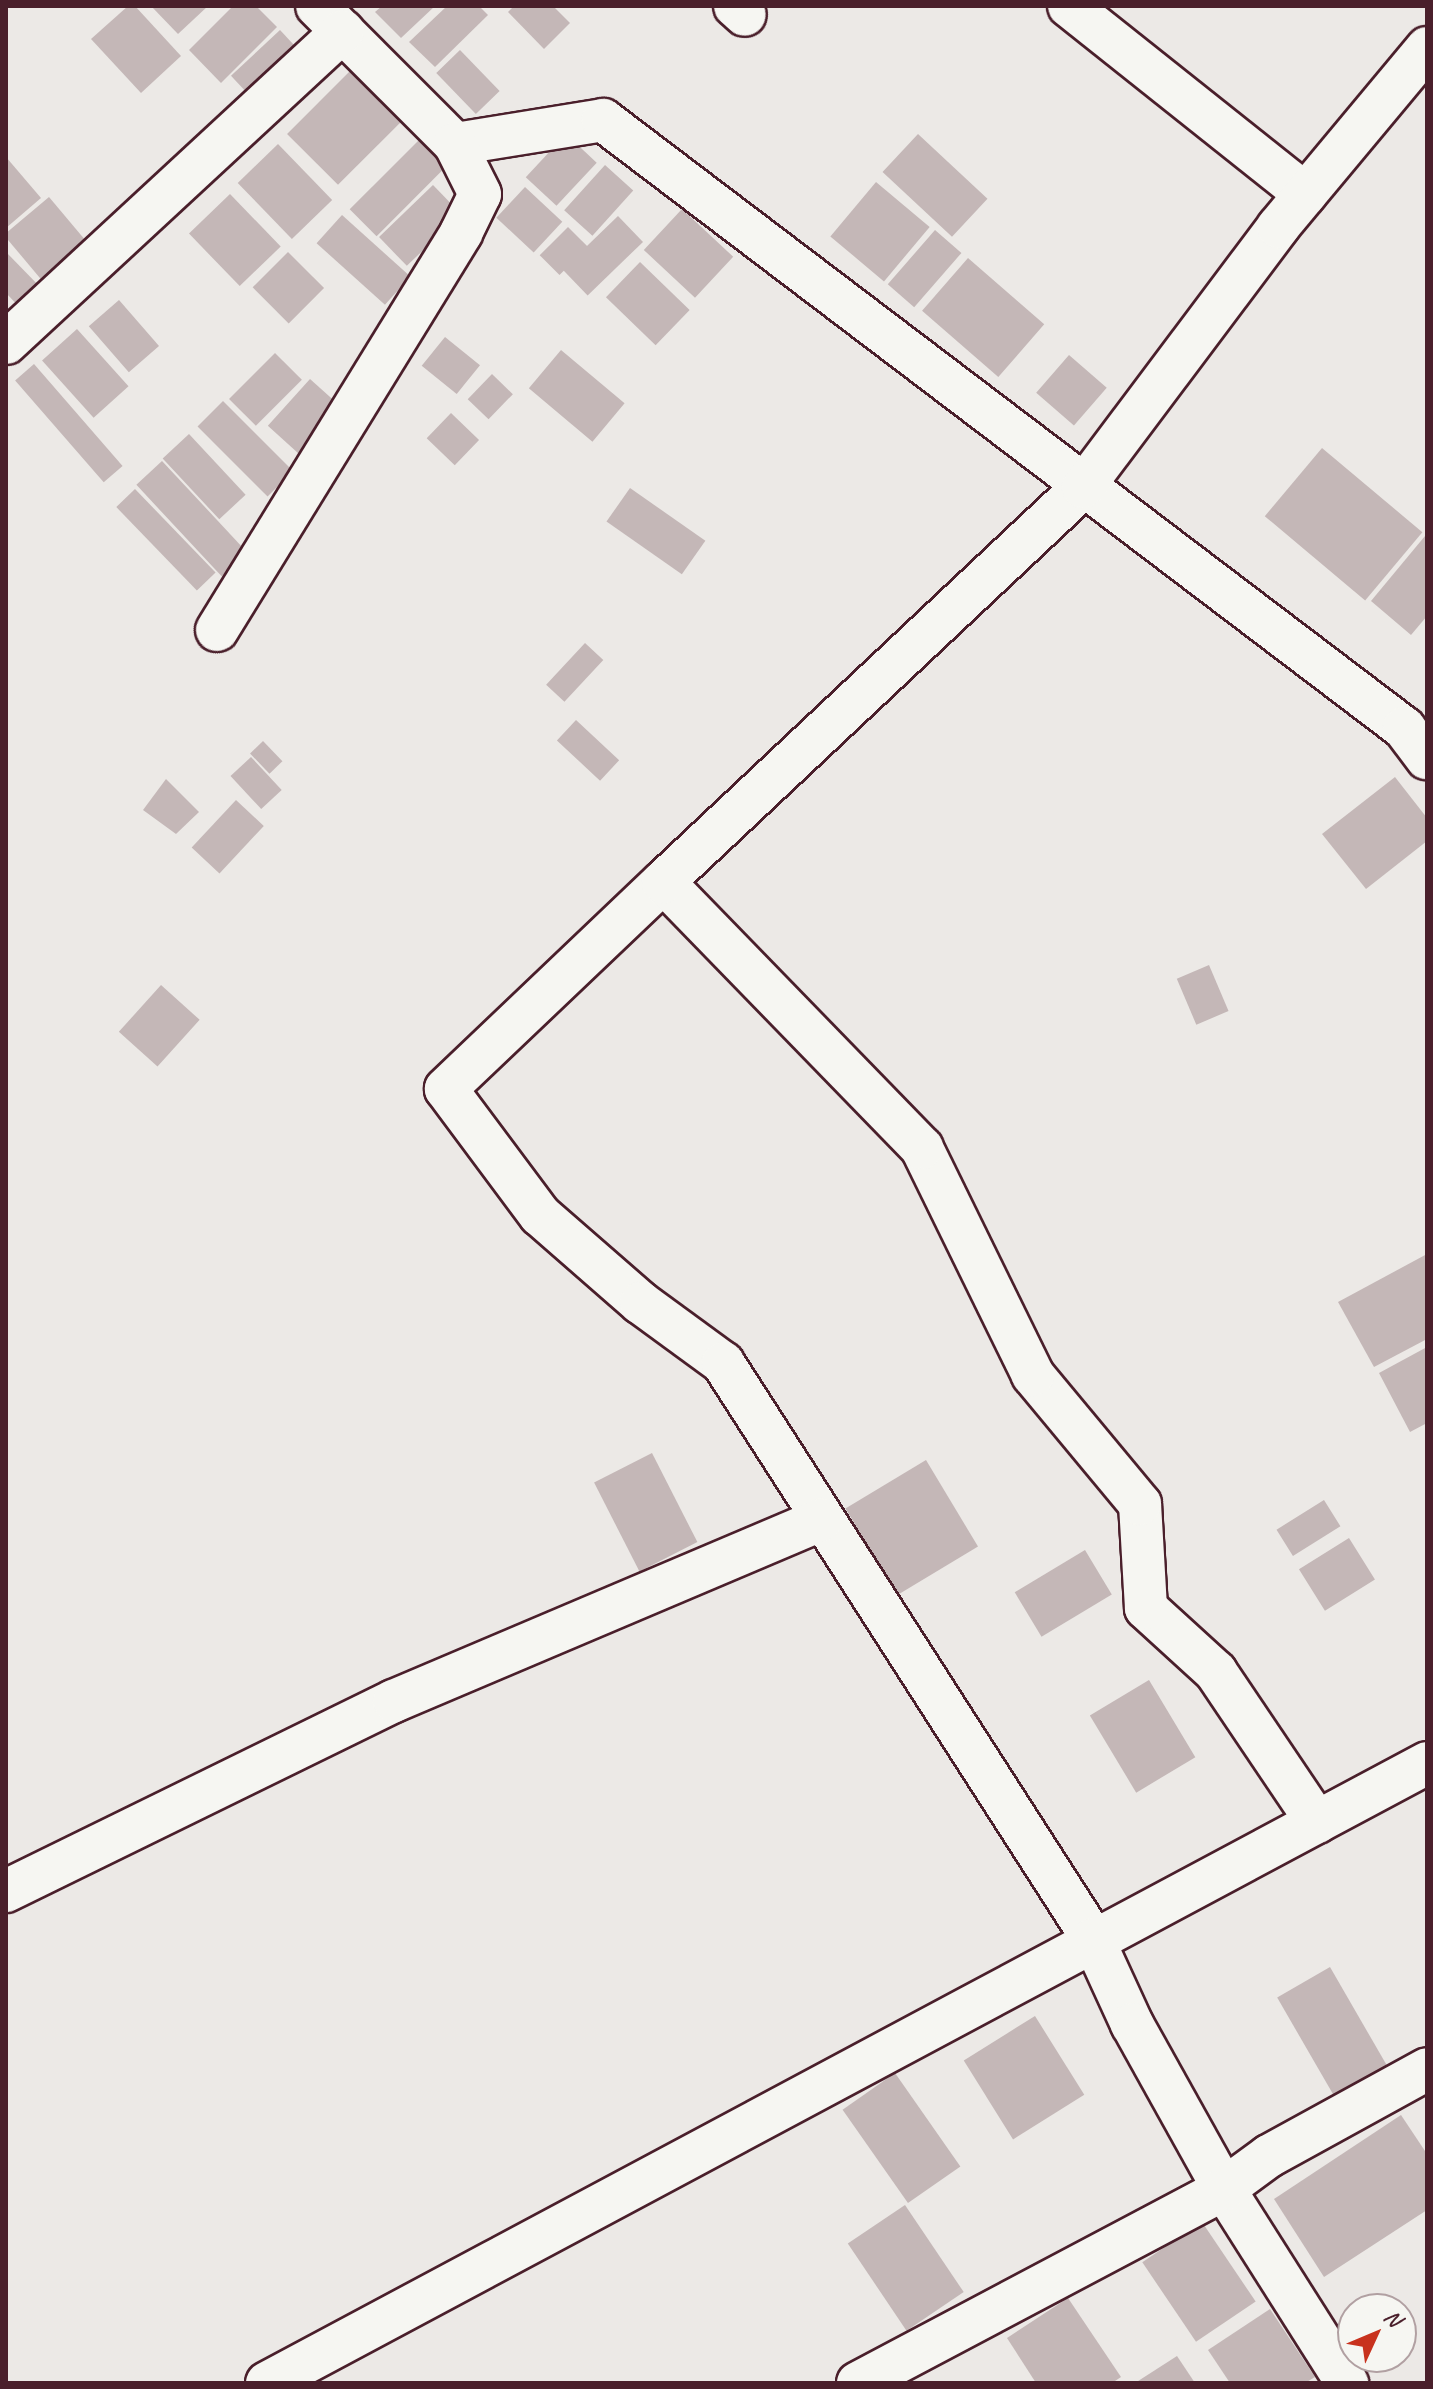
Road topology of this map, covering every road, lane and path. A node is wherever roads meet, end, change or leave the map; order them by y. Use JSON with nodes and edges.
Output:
{"nodes":[{"id":1,"x":1069,"y":6,"type":"edge"},
{"id":2,"x":330,"y":19,"type":"edge"},
{"id":3,"x":1427,"y":48,"type":"edge"},
{"id":4,"x":455,"y":144,"type":"junction"},
{"id":5,"x":1305,"y":194,"type":"junction"},
{"id":6,"x":6,"y":343,"type":"edge"},
{"id":7,"x":1083,"y":487,"type":"junction"},
{"id":8,"x":217,"y":630,"type":"dead end"},
{"id":9,"x":1419,"y":732,"type":"edge"},
{"id":10,"x":663,"y":882,"type":"junction"},
{"id":11,"x":822,"y":1519,"type":"junction"},
{"id":12,"x":1427,"y":1763,"type":"edge"},
{"id":13,"x":1317,"y":1822,"type":"junction"},
{"id":14,"x":6,"y":1891,"type":"edge"},
{"id":15,"x":1093,"y":1939,"type":"junction"},
{"id":16,"x":1427,"y":2069,"type":"edge"},
{"id":17,"x":1224,"y":2189,"type":"junction"},
{"id":18,"x":864,"y":2382,"type":"edge"},
{"id":19,"x":267,"y":2383,"type":"edge"},
{"id":20,"x":1347,"y":2383,"type":"edge"}],
"edges":[{"from":1,"to":5,"type":"street"},
{"from":2,"to":4,"type":"street"},
{"from":2,"to":6,"type":"street"},
{"from":3,"to":5,"type":"street"},
{"from":4,"to":7,"type":"street"},
{"from":4,"to":8,"type":"street"},
{"from":5,"to":7,"type":"street"},
{"from":7,"to":9,"type":"street"},
{"from":7,"to":10,"type":"street"},
{"from":10,"to":11,"type":"street"},
{"from":10,"to":13,"type":"street"},
{"from":11,"to":14,"type":"street"},
{"from":11,"to":15,"type":"street"},
{"from":12,"to":13,"type":"street"},
{"from":13,"to":15,"type":"street"},
{"from":15,"to":17,"type":"street"},
{"from":15,"to":19,"type":"street"},
{"from":16,"to":17,"type":"street"},
{"from":17,"to":18,"type":"street"},
{"from":17,"to":20,"type":"street"}]}
